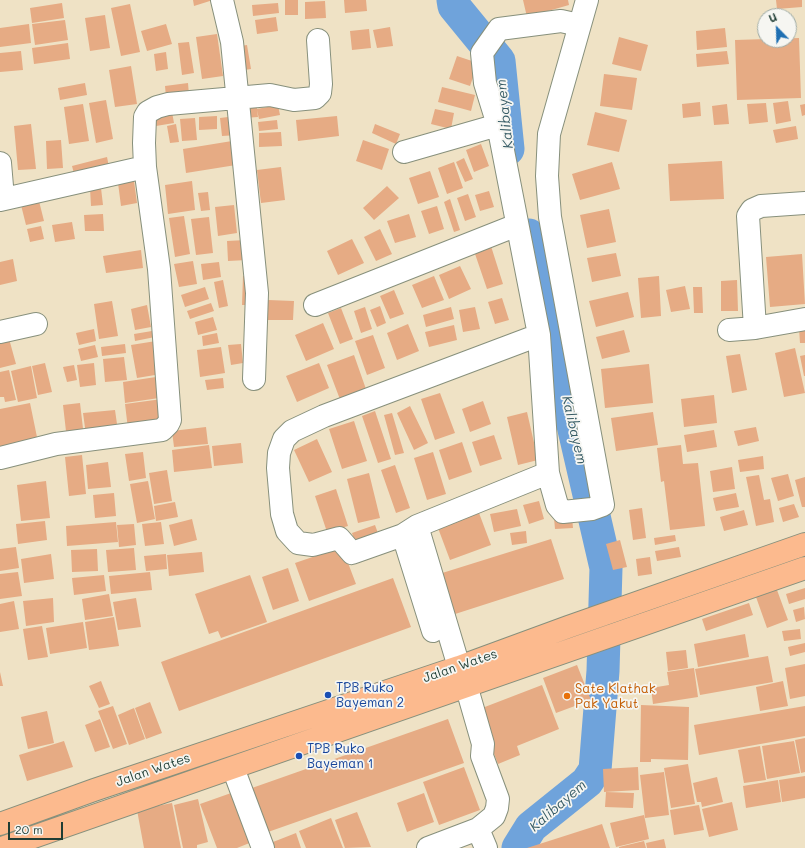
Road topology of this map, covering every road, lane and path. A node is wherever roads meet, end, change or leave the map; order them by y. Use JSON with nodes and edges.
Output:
{"nodes":[{"id":1,"x":222,"y":0,"type":"edge"},
{"id":2,"x":586,"y":1,"type":"edge"},
{"id":3,"x":579,"y":25,"type":"junction"},
{"id":4,"x":318,"y":40,"type":"dead end"},
{"id":5,"x":238,"y":99,"type":"junction"},
{"id":6,"x":498,"y":125,"type":"junction"},
{"id":7,"x":404,"y":152,"type":"dead end"},
{"id":8,"x":0,"y":163,"type":"edge"},
{"id":9,"x":145,"y":167,"type":"junction"},
{"id":10,"x":2,"y":199,"type":"edge"},
{"id":11,"x":805,"y":203,"type":"edge"},
{"id":12,"x":517,"y":225,"type":"junction"},
{"id":13,"x":315,"y":305,"type":"dead end"},
{"id":14,"x":805,"y":319,"type":"edge"},
{"id":15,"x":36,"y":324,"type":"dead end"},
{"id":16,"x":755,"y":328,"type":"junction"},
{"id":17,"x":729,"y":330,"type":"dead end"},
{"id":18,"x":0,"y":332,"type":"edge"},
{"id":19,"x":539,"y":335,"type":"junction"},
{"id":20,"x":254,"y":379,"type":"dead end"},
{"id":21,"x":0,"y":458,"type":"edge"},
{"id":22,"x":548,"y":473,"type":"junction"},
{"id":23,"x":410,"y":530,"type":"junction"},
{"id":24,"x":805,"y":544,"type":"edge"},
{"id":25,"x":805,"y":568,"type":"edge"},
{"id":26,"x":456,"y":679,"type":"junction"},
{"id":27,"x":233,"y":768,"type":"junction"},
{"id":28,"x":0,"y":824,"type":"edge"},
{"id":29,"x":482,"y":838,"type":"edge"},
{"id":30,"x":2,"y":848,"type":"edge"},
{"id":31,"x":263,"y":848,"type":"edge"},
{"id":32,"x":428,"y":848,"type":"edge"}],
"edges":[{"from":1,"to":5,"type":"street"},
{"from":2,"to":3,"type":"street"},
{"from":3,"to":6,"type":"street"},
{"from":3,"to":22,"type":"street"},
{"from":4,"to":5,"type":"street"},
{"from":5,"to":9,"type":"street"},
{"from":5,"to":20,"type":"street"},
{"from":6,"to":7,"type":"street"},
{"from":6,"to":12,"type":"street"},
{"from":8,"to":10,"type":"street"},
{"from":9,"to":10,"type":"street"},
{"from":9,"to":21,"type":"street"},
{"from":11,"to":16,"type":"street"},
{"from":12,"to":13,"type":"street"},
{"from":12,"to":19,"type":"street"},
{"from":14,"to":16,"type":"street"},
{"from":15,"to":18,"type":"street"},
{"from":16,"to":17,"type":"street"},
{"from":19,"to":22,"type":"street"},
{"from":19,"to":23,"type":"street"},
{"from":22,"to":23,"type":"street"},
{"from":23,"to":26,"type":"street"},
{"from":24,"to":26,"type":"main road","name":"Jalan Wates"},
{"from":25,"to":26,"type":"main road","name":"Jalan Wates"},
{"from":26,"to":27,"type":"main road","name":"Jalan Wates"},
{"from":26,"to":28,"type":"main road","name":"Jalan Wates"},
{"from":26,"to":29,"type":"street"},
{"from":27,"to":30,"type":"main road","name":"Jalan Wates"},
{"from":27,"to":31,"type":"street"},
{"from":29,"to":32,"type":"street"}]}
